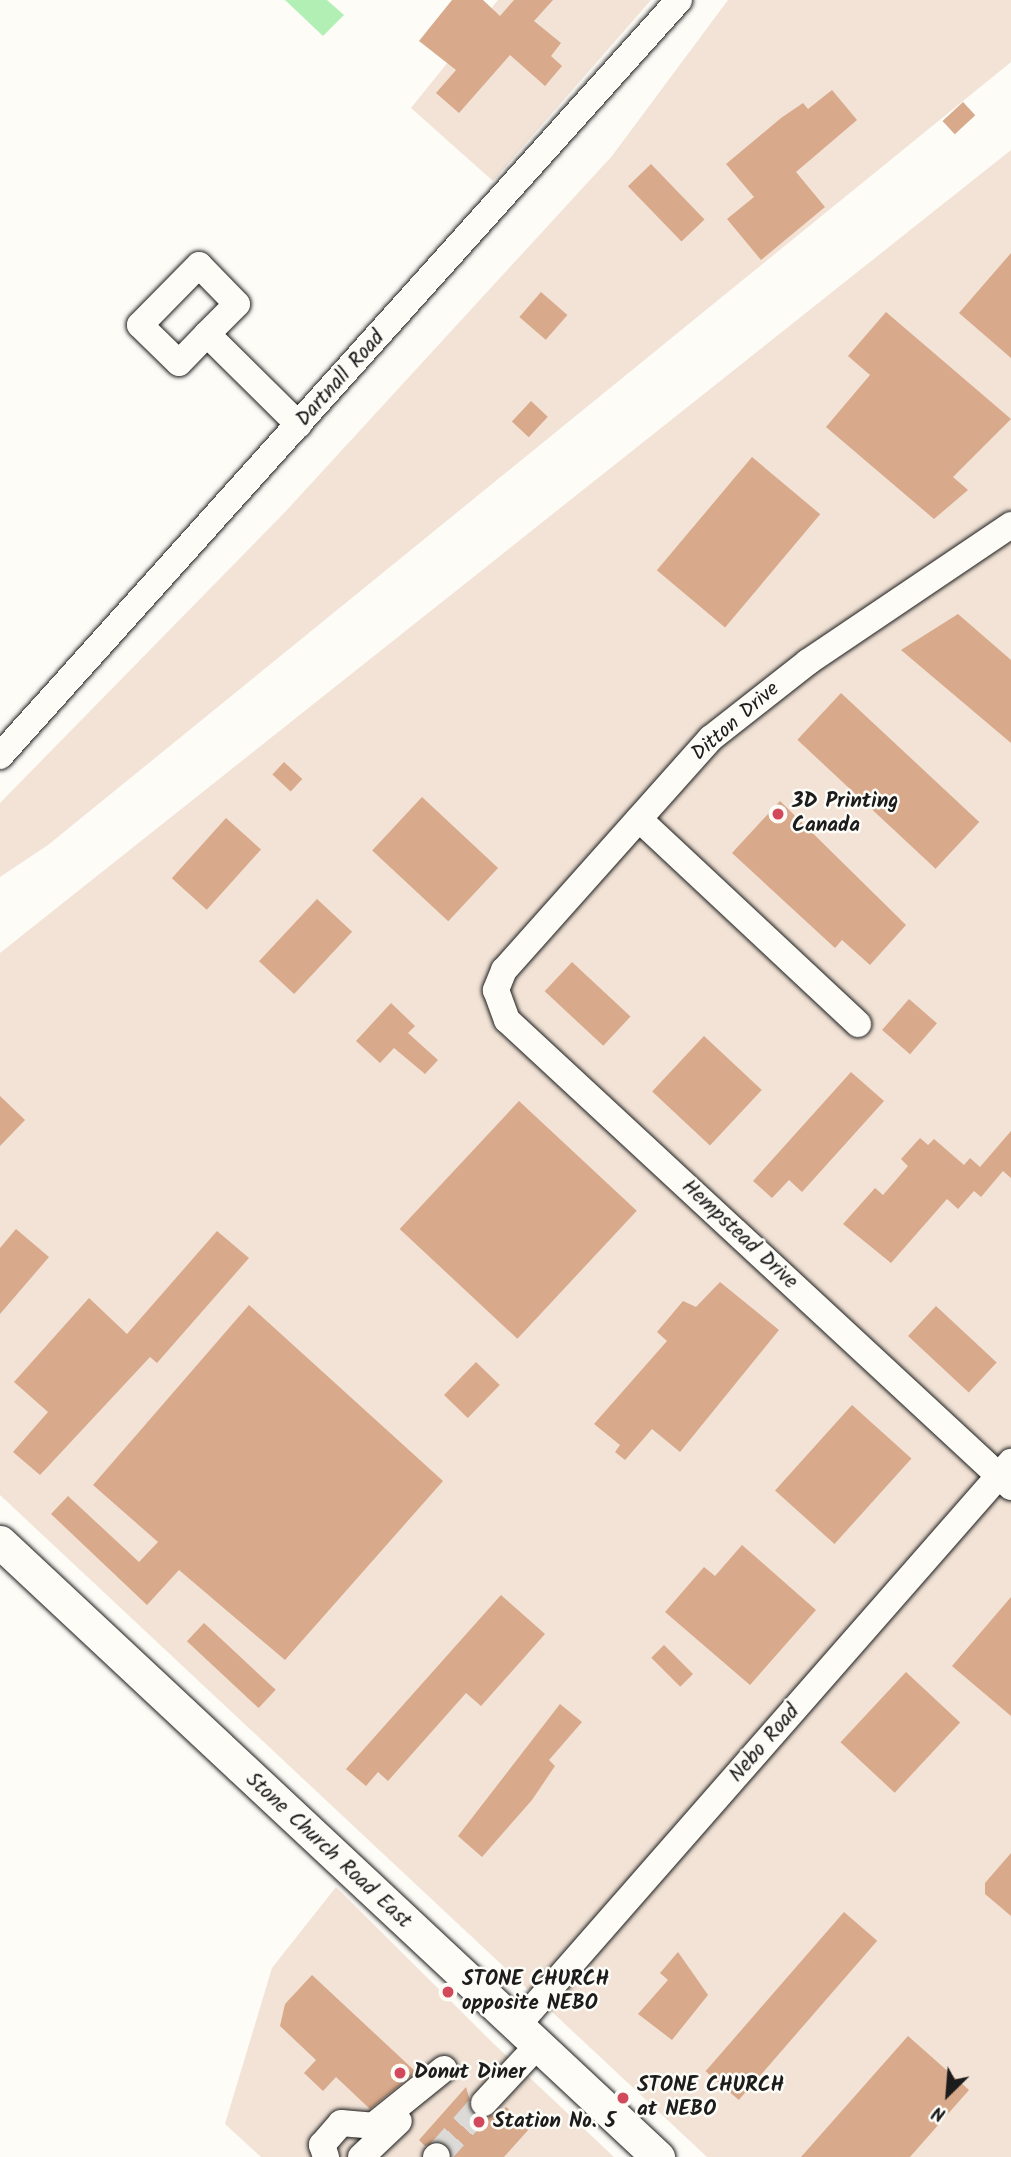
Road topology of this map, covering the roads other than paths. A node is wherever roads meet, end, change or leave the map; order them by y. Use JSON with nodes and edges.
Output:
{"nodes":[{"id":1,"x":679,"y":0,"type":"edge"},
{"id":2,"x":207,"y":334,"type":"dead end"},
{"id":3,"x":299,"y":425,"type":"junction"},
{"id":4,"x":1011,"y":525,"type":"edge"},
{"id":5,"x":0,"y":756,"type":"edge"},
{"id":6,"x":639,"y":819,"type":"junction"},
{"id":7,"x":505,"y":970,"type":"joint"},
{"id":8,"x":858,"y":1024,"type":"dead end"},
{"id":9,"x":1007,"y":1475,"type":"edge"},
{"id":10,"x":0,"y":1542,"type":"edge"},
{"id":11,"x":527,"y":2036,"type":"junction"},
{"id":12,"x":484,"y":2104,"type":"tunnel mouth"},
{"id":13,"x":326,"y":2157,"type":"edge"},
{"id":14,"x":361,"y":2157,"type":"edge"},
{"id":15,"x":658,"y":2157,"type":"edge"}],
"edges":[{"from":1,"to":3,"type":"street","name":"Dartnall Road"},
{"from":2,"to":3,"type":"street"},
{"from":3,"to":5,"type":"street","name":"Dartnall Road"},
{"from":4,"to":6,"type":"street","name":"Ditton Drive"},
{"from":6,"to":7,"type":"street","name":"Ditton Drive"},
{"from":6,"to":8,"type":"street"},
{"from":7,"to":9,"type":"street","name":"Hempstead Drive"},
{"from":9,"to":11,"type":"street","name":"Nebo Road"},
{"from":10,"to":11,"type":"main road","name":"Stone Church Road East"},
{"from":11,"to":12,"type":"street","name":"Nebo Road"},
{"from":11,"to":15,"type":"main road","name":"Stone Church Road East"},
{"from":13,"to":14,"type":"street"}]}
